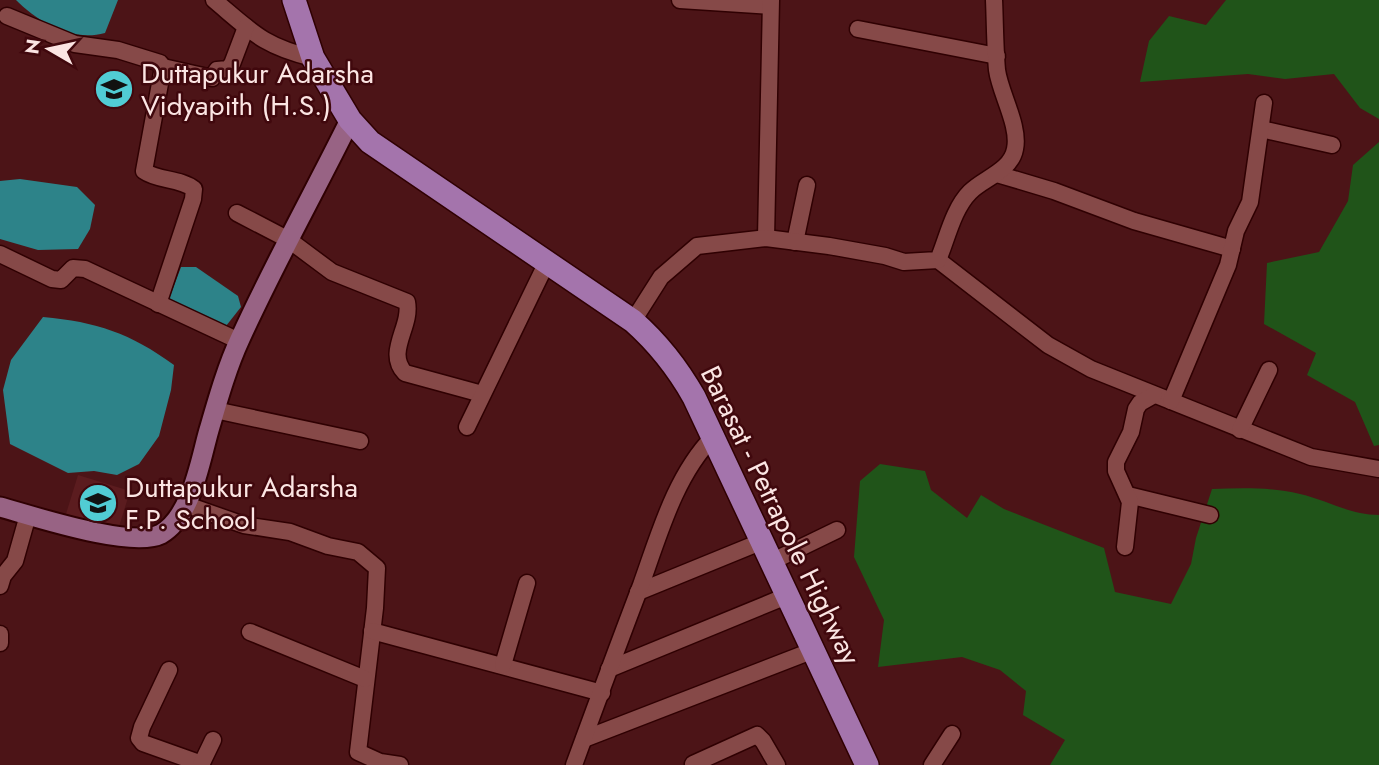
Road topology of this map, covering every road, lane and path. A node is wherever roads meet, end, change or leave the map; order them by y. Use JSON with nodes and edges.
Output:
{"nodes":[{"id":1,"x":214,"y":0,"type":"edge"},
{"id":2,"x":294,"y":0,"type":"edge"},
{"id":3,"x":680,"y":0,"type":"edge"},
{"id":4,"x":994,"y":0,"type":"edge"},
{"id":5,"x":771,"y":3,"type":"edge"},
{"id":6,"x":6,"y":16,"type":"dead end"},
{"id":7,"x":246,"y":27,"type":"junction"},
{"id":8,"x":858,"y":29,"type":"dead end"},
{"id":9,"x":997,"y":56,"type":"junction"},
{"id":10,"x":313,"y":58,"type":"junction"},
{"id":11,"x":163,"y":67,"type":"junction"},
{"id":12,"x":1264,"y":103,"type":"dead end"},
{"id":13,"x":350,"y":120,"type":"junction"},
{"id":14,"x":1261,"y":129,"type":"junction"},
{"id":15,"x":1332,"y":145,"type":"dead end"},
{"id":16,"x":997,"y":174,"type":"junction"},
{"id":17,"x":807,"y":185,"type":"dead end"},
{"id":18,"x":237,"y":212,"type":"dead end"},
{"id":19,"x":766,"y":238,"type":"junction"},
{"id":20,"x":289,"y":240,"type":"junction"},
{"id":21,"x":795,"y":242,"type":"junction"},
{"id":22,"x":1232,"y":249,"type":"junction"},
{"id":23,"x":0,"y":254,"type":"edge"},
{"id":24,"x":937,"y":260,"type":"junction"},
{"id":25,"x":547,"y":262,"type":"junction"},
{"id":26,"x":158,"y":304,"type":"junction"},
{"id":27,"x":633,"y":321,"type":"junction"},
{"id":28,"x":239,"y":341,"type":"junction"},
{"id":29,"x":1269,"y":370,"type":"dead end"},
{"id":30,"x":482,"y":394,"type":"junction"},
{"id":31,"x":1154,"y":395,"type":"junction"},
{"id":32,"x":1171,"y":401,"type":"junction"},
{"id":33,"x":215,"y":410,"type":"junction"},
{"id":34,"x":467,"y":427,"type":"dead end"},
{"id":35,"x":1240,"y":430,"type":"junction"},
{"id":36,"x":713,"y":437,"type":"junction"},
{"id":37,"x":360,"y":441,"type":"dead end"},
{"id":38,"x":1379,"y":469,"type":"edge"},
{"id":39,"x":1128,"y":495,"type":"junction"},
{"id":40,"x":187,"y":505,"type":"junction"},
{"id":41,"x":0,"y":507,"type":"edge"},
{"id":42,"x":28,"y":515,"type":"junction"},
{"id":43,"x":1210,"y":515,"type":"dead end"},
{"id":44,"x":837,"y":530,"type":"dead end"},
{"id":45,"x":1125,"y":547,"type":"dead end"},
{"id":46,"x":768,"y":551,"type":"junction"},
{"id":47,"x":527,"y":583,"type":"dead end"},
{"id":48,"x":0,"y":586,"type":"edge"},
{"id":49,"x":638,"y":592,"type":"junction"},
{"id":50,"x":789,"y":595,"type":"junction"},
{"id":51,"x":372,"y":631,"type":"junction"},
{"id":52,"x":250,"y":632,"type":"dead end"},
{"id":53,"x":0,"y":634,"type":"edge"},
{"id":54,"x":0,"y":643,"type":"edge"},
{"id":55,"x":814,"y":650,"type":"junction"},
{"id":56,"x":503,"y":665,"type":"junction"},
{"id":57,"x":609,"y":669,"type":"junction"},
{"id":58,"x":169,"y":670,"type":"dead end"},
{"id":59,"x":365,"y":679,"type":"junction"},
{"id":60,"x":602,"y":694,"type":"junction"},
{"id":61,"x":952,"y":734,"type":"dead end"},
{"id":62,"x":583,"y":739,"type":"junction"},
{"id":63,"x":213,"y":740,"type":"dead end"},
{"id":64,"x":693,"y":764,"type":"edge"},
{"id":65,"x":202,"y":765,"type":"edge"},
{"id":66,"x":400,"y":765,"type":"edge"},
{"id":67,"x":574,"y":765,"type":"edge"},
{"id":68,"x":777,"y":765,"type":"edge"},
{"id":69,"x":867,"y":765,"type":"edge"},
{"id":70,"x":932,"y":765,"type":"edge"}],
"edges":[{"from":1,"to":7,"type":"street"},
{"from":2,"to":10,"type":"highway","name":"Barasat - Petrapole Highway"},
{"from":3,"to":5,"type":"street"},
{"from":4,"to":9,"type":"street"},
{"from":5,"to":19,"type":"street"},
{"from":6,"to":11,"type":"street"},
{"from":7,"to":10,"type":"street"},
{"from":7,"to":11,"type":"street"},
{"from":8,"to":9,"type":"street"},
{"from":9,"to":16,"type":"street"},
{"from":10,"to":13,"type":"highway","name":"Barasat - Petrapole Highway"},
{"from":11,"to":26,"type":"street"},
{"from":12,"to":14,"type":"street"},
{"from":13,"to":20,"type":"main road"},
{"from":13,"to":25,"type":"highway","name":"Barasat - Petrapole Highway"},
{"from":14,"to":15,"type":"street"},
{"from":14,"to":22,"type":"street"},
{"from":16,"to":22,"type":"street"},
{"from":16,"to":24,"type":"street"},
{"from":17,"to":21,"type":"street"},
{"from":18,"to":20,"type":"street"},
{"from":19,"to":21,"type":"street"},
{"from":19,"to":27,"type":"street"},
{"from":20,"to":28,"type":"main road"},
{"from":20,"to":30,"type":"street"},
{"from":21,"to":24,"type":"street"},
{"from":22,"to":32,"type":"street"},
{"from":23,"to":26,"type":"street"},
{"from":24,"to":31,"type":"street"},
{"from":25,"to":27,"type":"highway","name":"Barasat - Petrapole Highway"},
{"from":25,"to":30,"type":"street"},
{"from":26,"to":28,"type":"street"},
{"from":27,"to":36,"type":"highway","name":"Barasat - Petrapole Highway"},
{"from":28,"to":33,"type":"main road"},
{"from":29,"to":35,"type":"street"},
{"from":30,"to":34,"type":"street"},
{"from":31,"to":32,"type":"street"},
{"from":31,"to":39,"type":"street"},
{"from":32,"to":35,"type":"street"},
{"from":33,"to":37,"type":"street"},
{"from":33,"to":40,"type":"main road"},
{"from":35,"to":38,"type":"street"},
{"from":36,"to":46,"type":"highway","name":"Barasat - Petrapole Highway"},
{"from":36,"to":49,"type":"street"},
{"from":39,"to":43,"type":"street"},
{"from":39,"to":45,"type":"street"},
{"from":40,"to":42,"type":"main road"},
{"from":40,"to":51,"type":"street"},
{"from":41,"to":42,"type":"main road"},
{"from":42,"to":48,"type":"street"},
{"from":44,"to":46,"type":"street"},
{"from":46,"to":49,"type":"street"},
{"from":46,"to":50,"type":"highway","name":"Barasat - Petrapole Highway"},
{"from":47,"to":56,"type":"street"},
{"from":49,"to":57,"type":"street"},
{"from":50,"to":55,"type":"highway","name":"Barasat - Petrapole Highway"},
{"from":50,"to":57,"type":"street"},
{"from":51,"to":56,"type":"street"},
{"from":51,"to":59,"type":"street"},
{"from":52,"to":59,"type":"street"},
{"from":53,"to":54,"type":"street"},
{"from":55,"to":62,"type":"street"},
{"from":55,"to":69,"type":"highway","name":"Barasat - Petrapole Highway"},
{"from":56,"to":60,"type":"street"},
{"from":57,"to":60,"type":"street"},
{"from":58,"to":65,"type":"street"},
{"from":59,"to":66,"type":"street"},
{"from":60,"to":62,"type":"street"},
{"from":61,"to":70,"type":"street"},
{"from":62,"to":67,"type":"street"},
{"from":63,"to":65,"type":"street"},
{"from":64,"to":68,"type":"street"}]}
